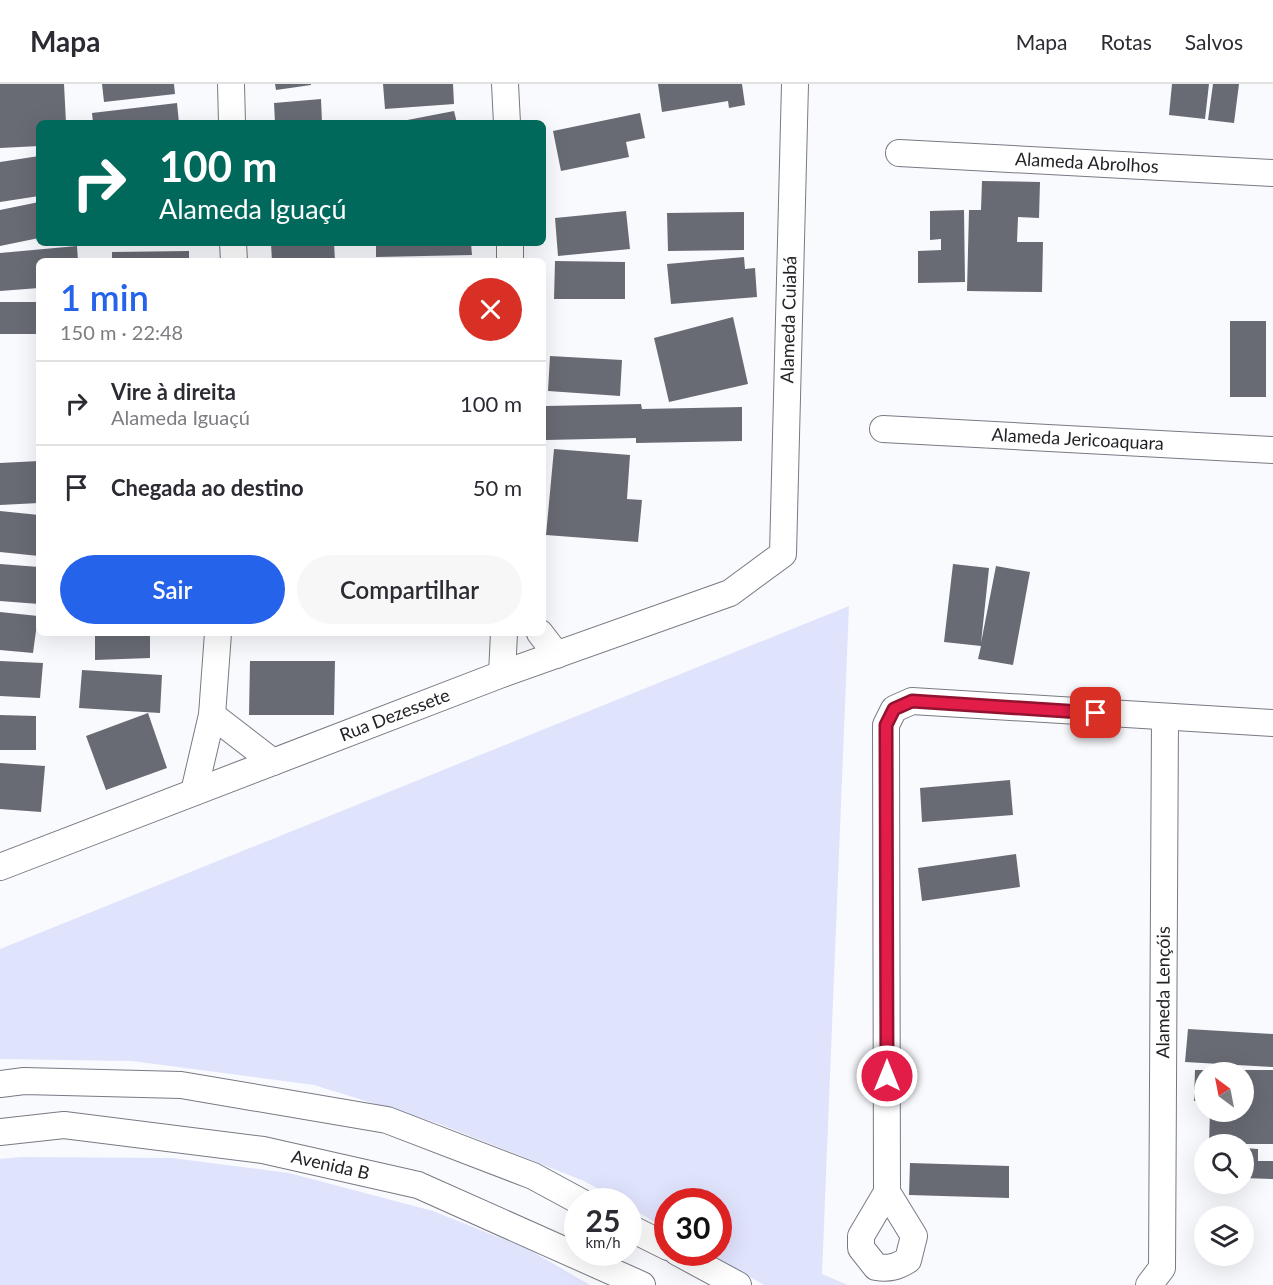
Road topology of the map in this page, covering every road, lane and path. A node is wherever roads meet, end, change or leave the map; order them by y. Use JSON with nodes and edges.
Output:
{"nodes":[{"id":1,"x":231,"y":84,"type":"edge"},
{"id":2,"x":505,"y":84,"type":"edge"},
{"id":3,"x":795,"y":84,"type":"edge"},
{"id":4,"x":232,"y":120,"type":"edge"},
{"id":5,"x":507,"y":120,"type":"edge"},
{"id":6,"x":899,"y":153,"type":"dead end"},
{"id":7,"x":1273,"y":173,"type":"edge"},
{"id":8,"x":883,"y":429,"type":"dead end"},
{"id":9,"x":1273,"y":450,"type":"edge"},
{"id":10,"x":783,"y":554,"type":"joint"},
{"id":11,"x":218,"y":636,"type":"edge"},
{"id":12,"x":504,"y":636,"type":"edge"},
{"id":13,"x":542,"y":636,"type":"edge"},
{"id":14,"x":557,"y":655,"type":"junction"},
{"id":15,"x":502,"y":674,"type":"junction"},
{"id":16,"x":212,"y":715,"type":"junction"},
{"id":17,"x":1165,"y":717,"type":"junction"},
{"id":18,"x":1273,"y":723,"type":"edge"},
{"id":19,"x":273,"y":762,"type":"junction"},
{"id":20,"x":194,"y":792,"type":"junction"},
{"id":21,"x":0,"y":867,"type":"edge"},
{"id":22,"x":0,"y":1083,"type":"edge"},
{"id":23,"x":0,"y":1132,"type":"edge"},
{"id":24,"x":887,"y":1192,"type":"dead end"},
{"id":25,"x":564,"y":1193,"type":"edge"},
{"id":26,"x":703,"y":1266,"type":"edge"},
{"id":27,"x":1162,"y":1279,"type":"edge"},
{"id":28,"x":642,"y":1285,"type":"edge"},
{"id":29,"x":738,"y":1285,"type":"edge"}],
"edges":[{"from":1,"to":4,"type":"street"},
{"from":2,"to":5,"type":"street"},
{"from":3,"to":10,"type":"street","name":"Alameda Cuiabá"},
{"from":6,"to":7,"type":"street","name":"Alameda Abrolhos"},
{"from":8,"to":9,"type":"street","name":"Alameda Jericoaquara"},
{"from":10,"to":14,"type":"street","name":"Rua Dezessete"},
{"from":11,"to":16,"type":"street"},
{"from":12,"to":15,"type":"street"},
{"from":13,"to":14,"type":"street"},
{"from":14,"to":15,"type":"street","name":"Rua Dezessete"},
{"from":15,"to":19,"type":"street","name":"Rua Dezessete"},
{"from":16,"to":19,"type":"street"},
{"from":16,"to":20,"type":"street"},
{"from":17,"to":18,"type":"street"},
{"from":17,"to":24,"type":"street"},
{"from":17,"to":27,"type":"street","name":"Alameda Lençóis"},
{"from":19,"to":20,"type":"street","name":"Rua Dezessete"},
{"from":20,"to":21,"type":"street","name":"Rua Dezessete"},
{"from":22,"to":25,"type":"street"},
{"from":23,"to":28,"type":"street","name":"Avenida B"},
{"from":26,"to":29,"type":"street"}]}
